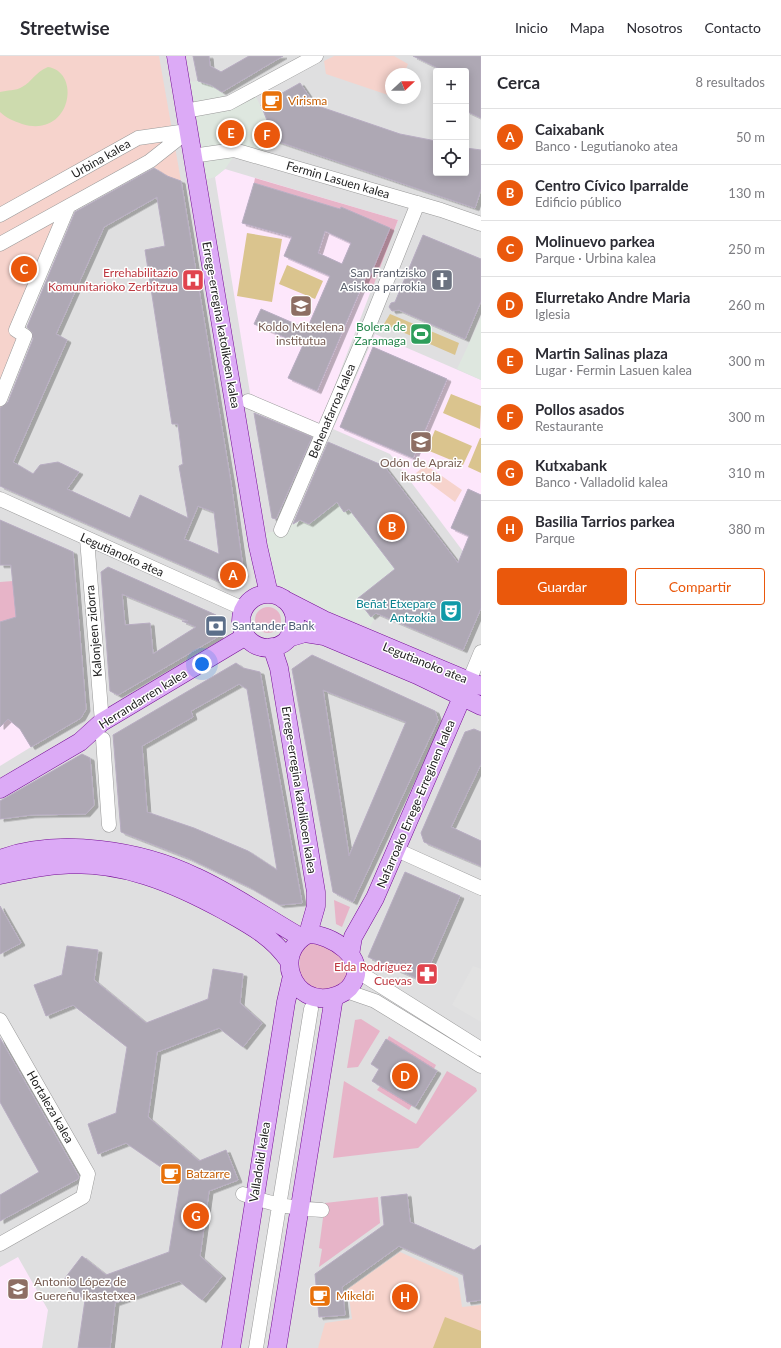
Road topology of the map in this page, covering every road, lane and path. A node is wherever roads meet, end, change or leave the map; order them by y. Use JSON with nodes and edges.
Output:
{"nodes":[{"id":1,"x":176,"y":56,"type":"edge"},
{"id":2,"x":309,"y":58,"type":"edge"},
{"id":3,"x":185,"y":111,"type":"junction"},
{"id":4,"x":188,"y":131,"type":"junction"},
{"id":5,"x":192,"y":156,"type":"junction"},
{"id":6,"x":418,"y":203,"type":"junction"},
{"id":7,"x":68,"y":207,"type":"junction"},
{"id":8,"x":0,"y":215,"type":"edge"},
{"id":9,"x":481,"y":224,"type":"edge"},
{"id":10,"x":0,"y":244,"type":"edge"},
{"id":11,"x":0,"y":399,"type":"edge"},
{"id":12,"x":248,"y":401,"type":"dead end"},
{"id":13,"x":324,"y":429,"type":"junction"},
{"id":14,"x":0,"y":500,"type":"edge"},
{"id":15,"x":281,"y":530,"type":"dead end"},
{"id":16,"x":87,"y":539,"type":"junction"},
{"id":17,"x":276,"y":596,"type":"junction"},
{"id":18,"x":244,"y":609,"type":"junction"},
{"id":19,"x":246,"y":636,"type":"junction"},
{"id":20,"x":288,"y":638,"type":"junction"},
{"id":21,"x":272,"y":647,"type":"junction"},
{"id":22,"x":481,"y":652,"type":"edge"},
{"id":23,"x":475,"y":683,"type":"edge"},
{"id":24,"x":462,"y":698,"type":"junction"},
{"id":25,"x":481,"y":706,"type":"edge"},
{"id":26,"x":103,"y":731,"type":"junction"},
{"id":27,"x":0,"y":789,"type":"edge"},
{"id":28,"x":109,"y":825,"type":"dead end"},
{"id":29,"x":397,"y":850,"type":"junction"},
{"id":30,"x":0,"y":859,"type":"edge"},
{"id":31,"x":0,"y":875,"type":"edge"},
{"id":32,"x":481,"y":888,"type":"edge"},
{"id":33,"x":305,"y":936,"type":"junction"},
{"id":34,"x":350,"y":955,"type":"junction"},
{"id":35,"x":290,"y":969,"type":"junction"},
{"id":36,"x":357,"y":971,"type":"junction"},
{"id":37,"x":340,"y":994,"type":"junction"},
{"id":38,"x":311,"y":1009,"type":"dead end"},
{"id":39,"x":0,"y":1020,"type":"edge"},
{"id":40,"x":481,"y":1048,"type":"edge"},
{"id":41,"x":481,"y":1066,"type":"edge"},
{"id":42,"x":248,"y":1196,"type":"junction"},
{"id":43,"x":279,"y":1203,"type":"junction"},
{"id":44,"x":300,"y":1208,"type":"junction"},
{"id":45,"x":322,"y":1210,"type":"dead end"},
{"id":46,"x":0,"y":1244,"type":"edge"},
{"id":47,"x":231,"y":1348,"type":"edge"},
{"id":48,"x":256,"y":1348,"type":"edge"},
{"id":49,"x":277,"y":1348,"type":"edge"}],
"edges":[{"from":1,"to":3,"type":"main road","name":"Errege-erregina katolikoen kalea"},
{"from":2,"to":3,"type":"street"},
{"from":3,"to":4,"type":"main road","name":"Errege-erregina katolikoen kalea"},
{"from":4,"to":5,"type":"main road","name":"Errege-erregina katolikoen kalea"},
{"from":4,"to":7,"type":"street","name":"Urbina kalea"},
{"from":4,"to":8,"type":"street","name":"Urbina kalea"},
{"from":5,"to":6,"type":"street","name":"Fermin Lasuen kalea"},
{"from":5,"to":17,"type":"main road","name":"Errege-erregina katolikoen kalea"},
{"from":6,"to":9,"type":"street","name":"Fermin Lasuen kalea"},
{"from":6,"to":13,"type":"street","name":"Behenafarroa kalea"},
{"from":7,"to":10,"type":"street","name":"Urbina kalea"},
{"from":7,"to":11,"type":"street"},
{"from":12,"to":13,"type":"street"},
{"from":13,"to":15,"type":"street","name":"Behenafarroa kalea"},
{"from":14,"to":16,"type":"street","name":"Legutianoko atea"},
{"from":16,"to":18,"type":"street","name":"Legutianoko atea"},
{"from":16,"to":26,"type":"street","name":"Kalonjeen zidorra"},
{"from":17,"to":18,"type":"main road"},
{"from":17,"to":20,"type":"main road"},
{"from":17,"to":23,"type":"main road","name":"Legutianoko atea"},
{"from":18,"to":19,"type":"main road"},
{"from":19,"to":21,"type":"main road"},
{"from":19,"to":26,"type":"main road","name":"Herrandarren kalea"},
{"from":20,"to":21,"type":"main road"},
{"from":20,"to":24,"type":"main road","name":"Legutianoko atea"},
{"from":21,"to":33,"type":"main road","name":"Errege-erregina katolikoen kalea"},
{"from":22,"to":23,"type":"street","name":"Nafarroako Errege-Erreginen kalea"},
{"from":23,"to":24,"type":"main road","name":"Nafarroako Errege-Erreginen kalea"},
{"from":24,"to":25,"type":"main road","name":"Legutianoko atea"},
{"from":24,"to":29,"type":"main road","name":"Nafarroako Errege-Erreginen kalea"},
{"from":26,"to":27,"type":"main road","name":"Herrandarren kalea"},
{"from":26,"to":28,"type":"street","name":"Kalonjeen zidorra"},
{"from":29,"to":32,"type":"street"},
{"from":29,"to":34,"type":"main road","name":"Nafarroako Errege-Erreginen kalea"},
{"from":30,"to":33,"type":"main road"},
{"from":31,"to":35,"type":"main road"},
{"from":33,"to":34,"type":"main road"},
{"from":33,"to":35,"type":"main road"},
{"from":34,"to":36,"type":"main road"},
{"from":35,"to":37,"type":"main road"},
{"from":35,"to":42,"type":"main road","name":"Valladolid kalea"},
{"from":36,"to":37,"type":"main road"},
{"from":36,"to":40,"type":"street"},
{"from":37,"to":41,"type":"street"},
{"from":37,"to":44,"type":"main road"},
{"from":38,"to":43,"type":"street","name":"Valladolid kalea"},
{"from":39,"to":46,"type":"street","name":"Hortaleza kalea"},
{"from":42,"to":43,"type":"street"},
{"from":42,"to":47,"type":"main road","name":"Valladolid kalea"},
{"from":43,"to":44,"type":"street"},
{"from":43,"to":48,"type":"street","name":"Valladolid kalea"},
{"from":44,"to":45,"type":"street"},
{"from":44,"to":49,"type":"main road"}]}
